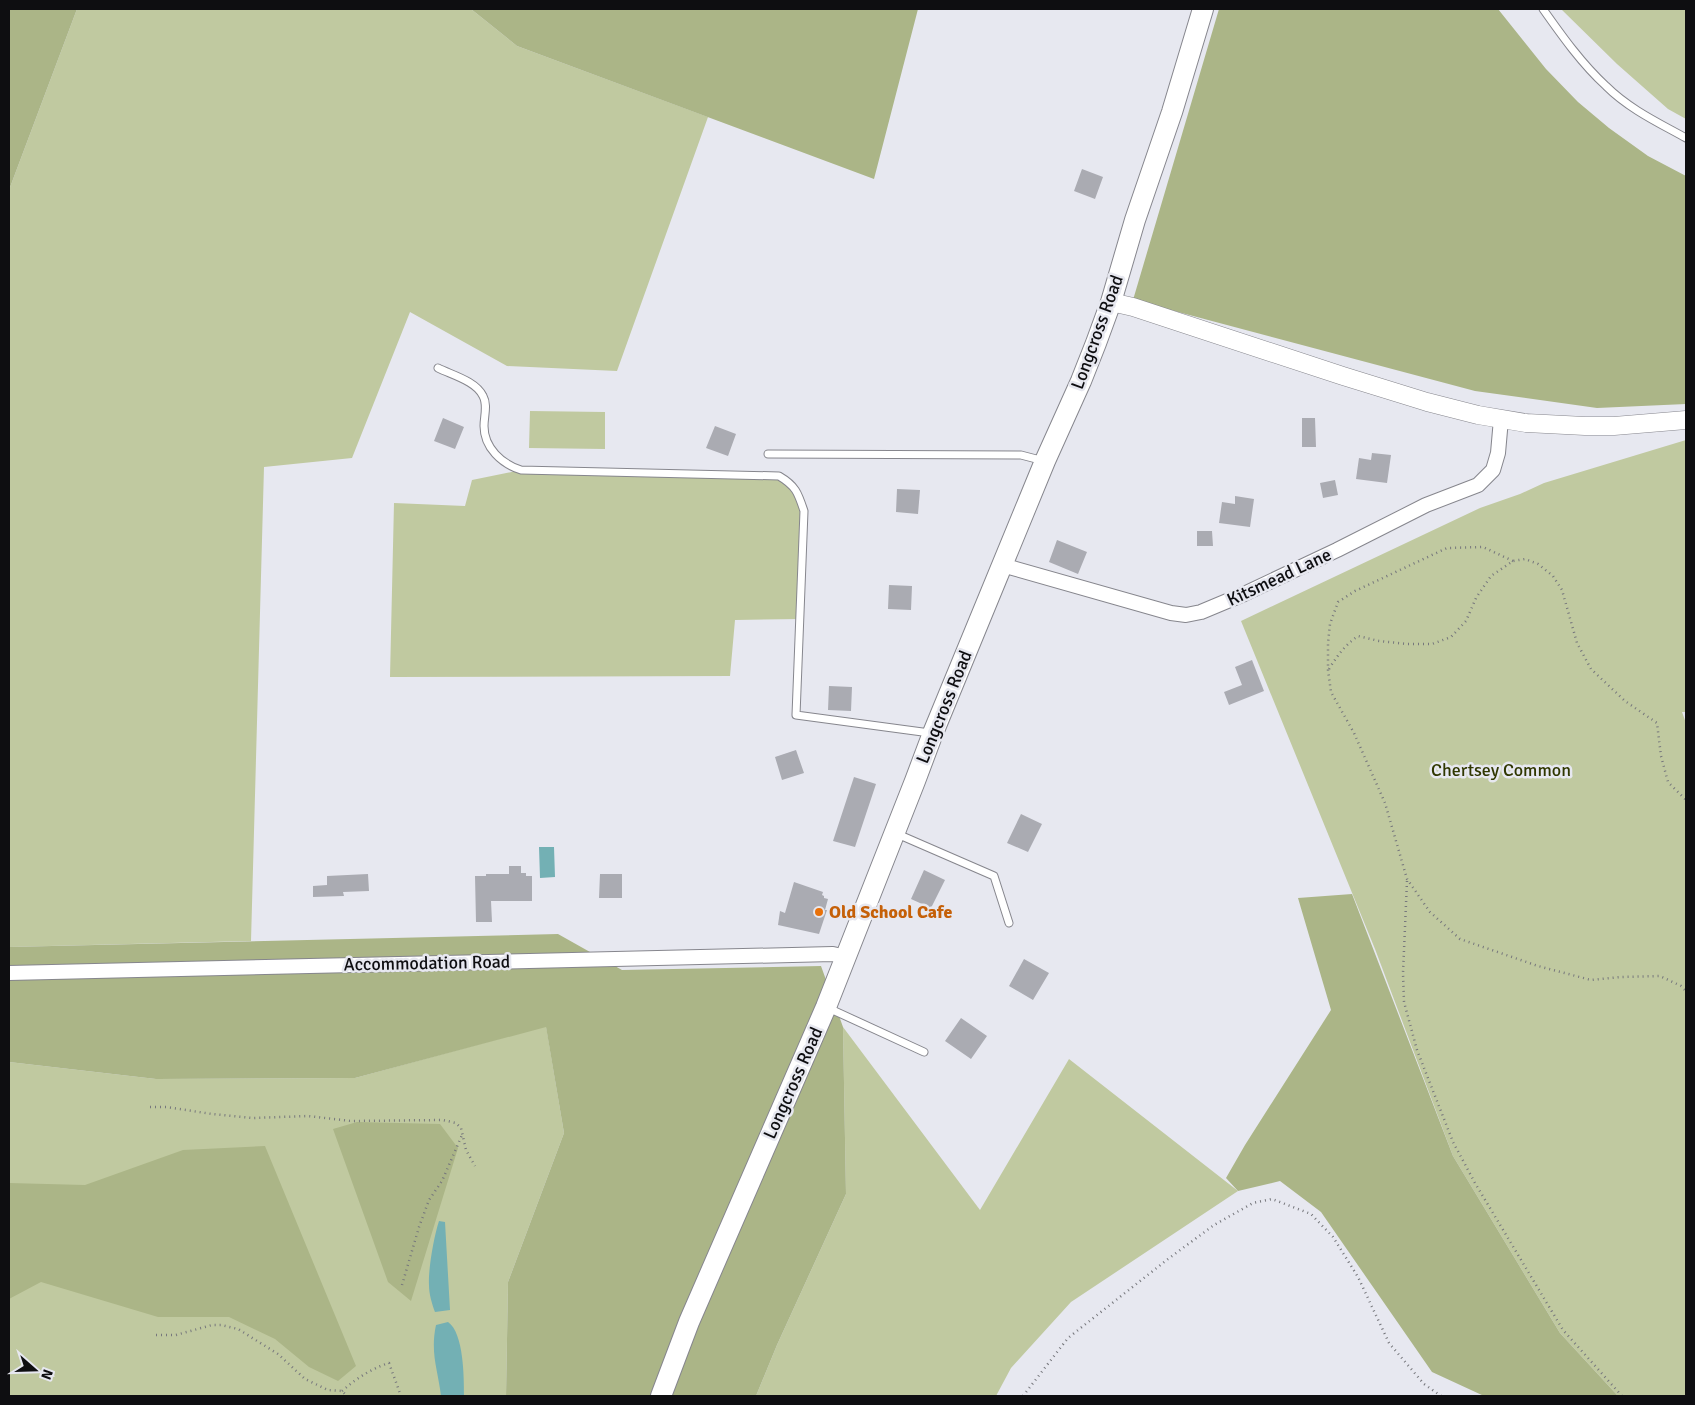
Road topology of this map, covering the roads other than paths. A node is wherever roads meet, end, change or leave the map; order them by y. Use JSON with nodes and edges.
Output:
{"nodes":[{"id":1,"x":1202,"y":9,"type":"edge"},
{"id":2,"x":1543,"y":9,"type":"edge"},
{"id":3,"x":1686,"y":138,"type":"edge"},
{"id":4,"x":1111,"y":302,"type":"junction"},
{"id":5,"x":438,"y":368,"type":"dead end"},
{"id":6,"x":1501,"y":419,"type":"junction"},
{"id":7,"x":1686,"y":420,"type":"edge"},
{"id":8,"x":768,"y":454,"type":"dead end"},
{"id":9,"x":1045,"y":461,"type":"junction"},
{"id":10,"x":1002,"y":564,"type":"junction"},
{"id":11,"x":933,"y":733,"type":"junction"},
{"id":12,"x":895,"y":833,"type":"junction"},
{"id":13,"x":1009,"y":923,"type":"dead end"},
{"id":14,"x":846,"y":957,"type":"junction"},
{"id":15,"x":9,"y":973,"type":"edge"},
{"id":16,"x":826,"y":1007,"type":"junction"},
{"id":17,"x":924,"y":1052,"type":"dead end"},
{"id":18,"x":661,"y":1396,"type":"edge"}],
"edges":[{"from":1,"to":4,"type":"main road","name":"Longcross Road"},
{"from":2,"to":3,"type":"lane"},
{"from":4,"to":6,"type":"street"},
{"from":4,"to":9,"type":"main road","name":"Longcross Road"},
{"from":5,"to":11,"type":"lane"},
{"from":6,"to":7,"type":"street"},
{"from":6,"to":10,"type":"street","name":"Kitsmead Lane"},
{"from":8,"to":9,"type":"lane"},
{"from":9,"to":10,"type":"main road","name":"Longcross Road"},
{"from":10,"to":11,"type":"main road","name":"Longcross Road"},
{"from":11,"to":12,"type":"main road","name":"Longcross Road"},
{"from":12,"to":13,"type":"lane"},
{"from":12,"to":14,"type":"main road","name":"Longcross Road"},
{"from":14,"to":15,"type":"street","name":"Accommodation Road"},
{"from":14,"to":16,"type":"main road","name":"Longcross Road"},
{"from":16,"to":17,"type":"lane"},
{"from":16,"to":18,"type":"main road","name":"Longcross Road"}]}
